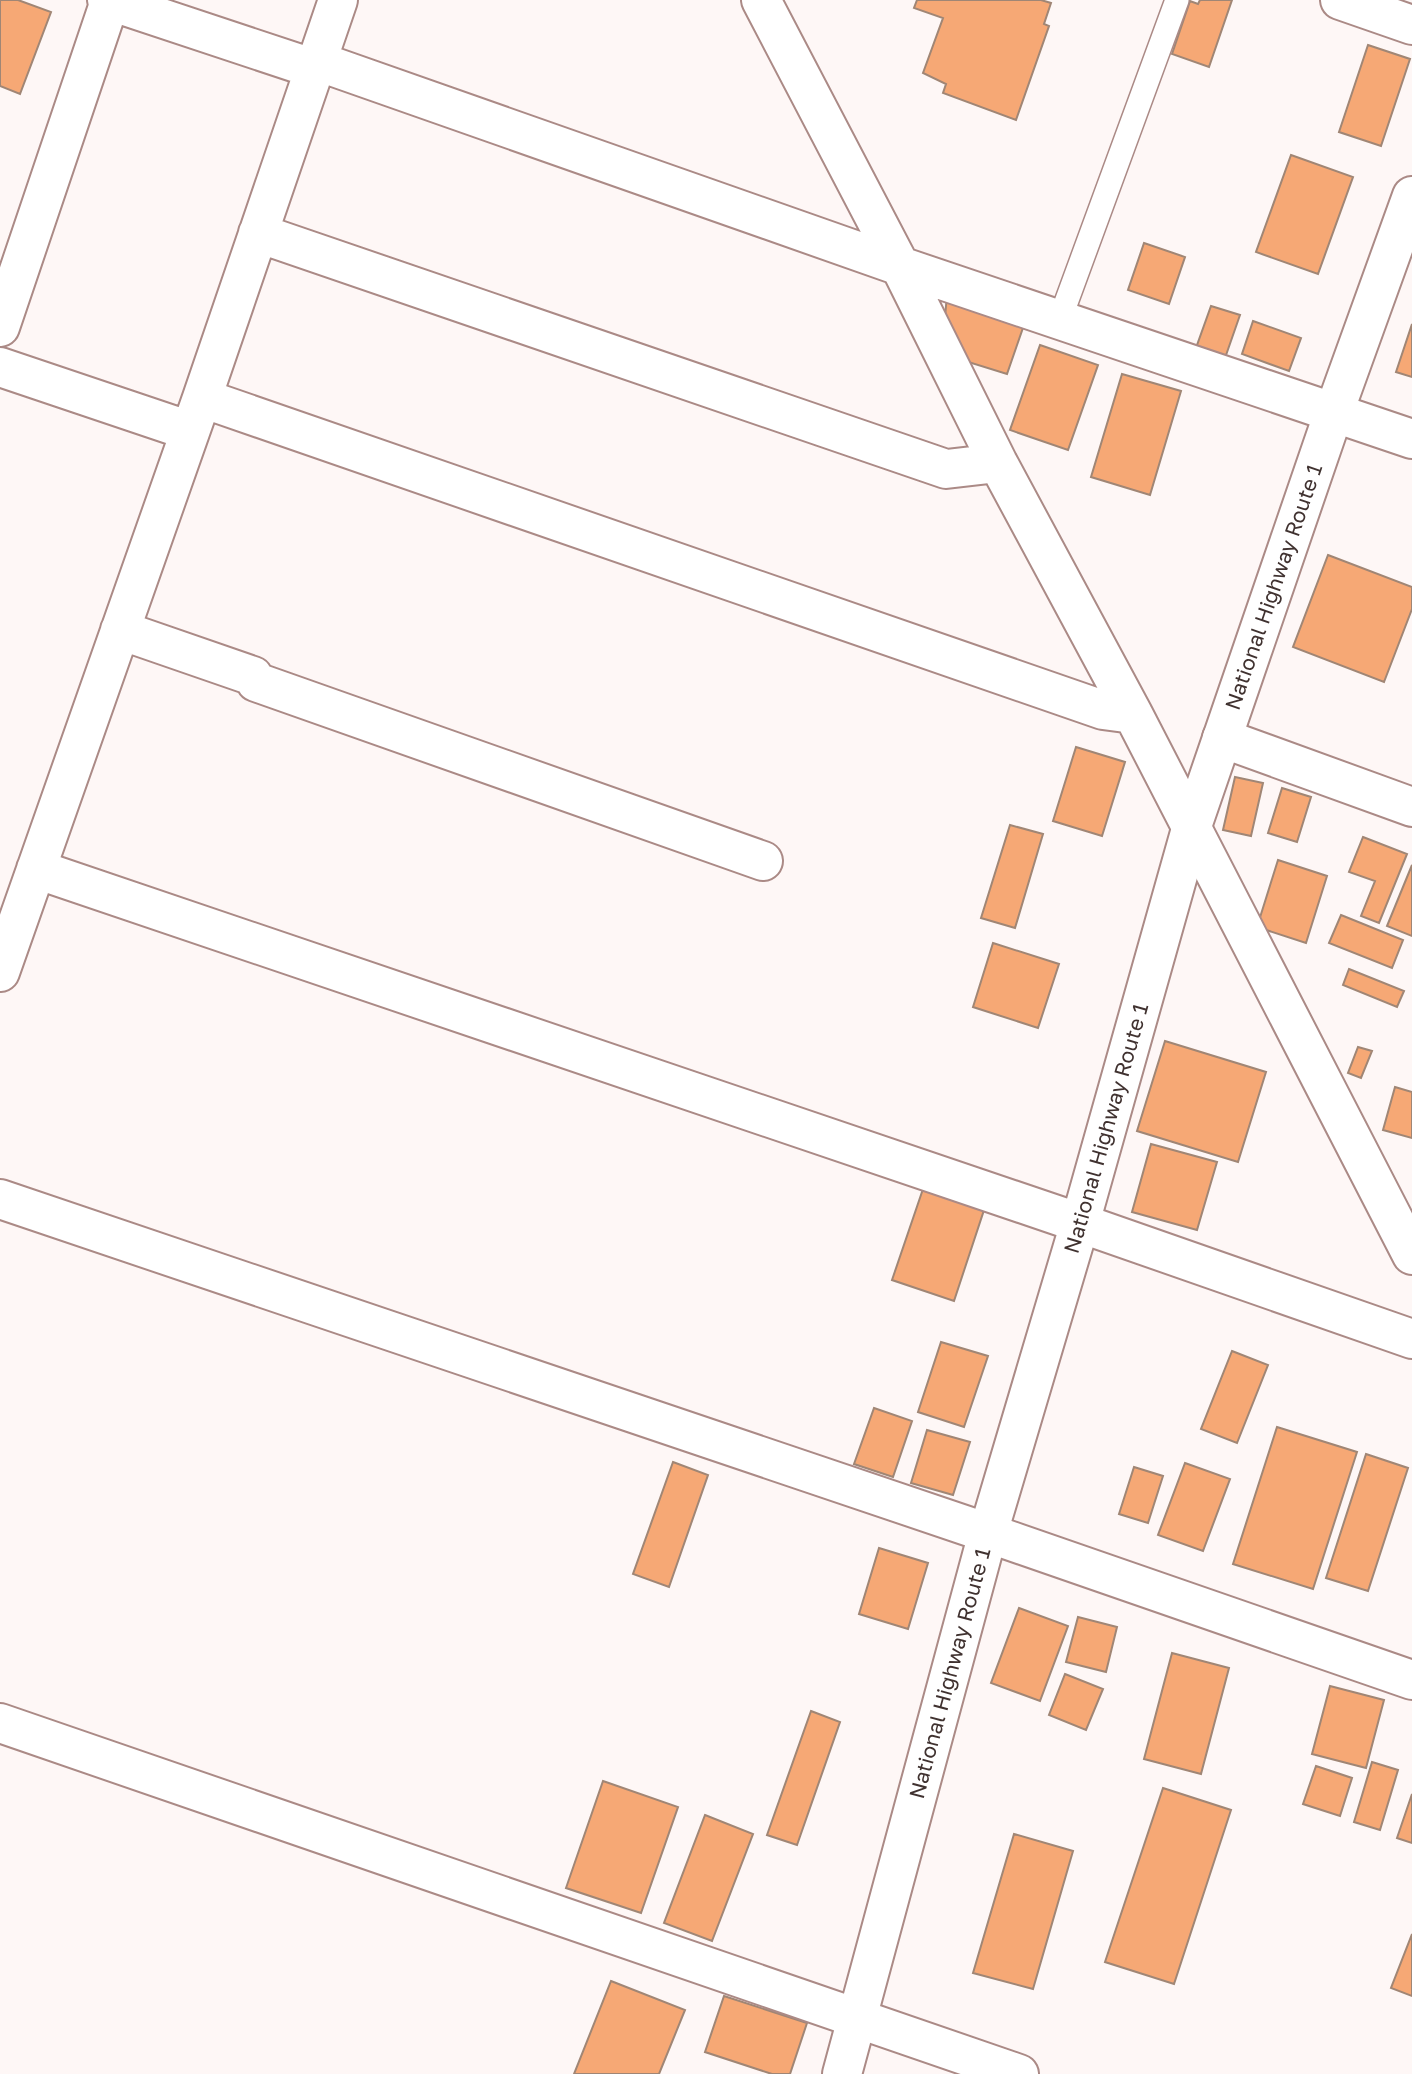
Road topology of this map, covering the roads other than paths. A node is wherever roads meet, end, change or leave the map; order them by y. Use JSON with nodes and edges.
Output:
{"nodes":[{"id":1,"x":338,"y":0,"type":"edge"},
{"id":2,"x":761,"y":0,"type":"edge"},
{"id":3,"x":1177,"y":0,"type":"edge"},
{"id":4,"x":1340,"y":0,"type":"edge"},
{"id":5,"x":109,"y":1,"type":"edge"},
{"id":6,"x":1412,"y":26,"type":"edge"},
{"id":7,"x":316,"y":65,"type":"junction"},
{"id":8,"x":1412,"y":196,"type":"edge"},
{"id":9,"x":258,"y":233,"type":"junction"},
{"id":10,"x":900,"y":266,"type":"junction"},
{"id":11,"x":1060,"y":319,"type":"junction"},
{"id":12,"x":0,"y":327,"type":"edge"},
{"id":13,"x":0,"y":367,"type":"edge"},
{"id":14,"x":1334,"y":412,"type":"junction"},
{"id":15,"x":196,"y":415,"type":"junction"},
{"id":16,"x":1412,"y":439,"type":"edge"},
{"id":17,"x":998,"y":463,"type":"junction"},
{"id":18,"x":120,"y":631,"type":"junction"},
{"id":19,"x":1133,"y":714,"type":"junction"},
{"id":20,"x":1222,"y":738,"type":"junction"},
{"id":21,"x":1412,"y":807,"type":"edge"},
{"id":22,"x":1191,"y":829,"type":"junction"},
{"id":23,"x":763,"y":861,"type":"dead end"},
{"id":24,"x":36,"y":869,"type":"junction"},
{"id":25,"x":0,"y":972,"type":"edge"},
{"id":26,"x":0,"y":1199,"type":"edge"},
{"id":27,"x":1080,"y":1223,"type":"junction"},
{"id":28,"x":1412,"y":1255,"type":"edge"},
{"id":29,"x":1412,"y":1339,"type":"edge"},
{"id":30,"x":988,"y":1533,"type":"junction"},
{"id":31,"x":1412,"y":1680,"type":"edge"},
{"id":32,"x":0,"y":1723,"type":"edge"},
{"id":33,"x":858,"y":2018,"type":"junction"},
{"id":34,"x":842,"y":2074,"type":"edge"},
{"id":35,"x":1018,"y":2074,"type":"edge"}],
"edges":[{"from":1,"to":7,"type":"main road"},
{"from":2,"to":10,"type":"main road"},
{"from":3,"to":11,"type":"lane"},
{"from":4,"to":6,"type":"main road"},
{"from":5,"to":7,"type":"main road"},
{"from":5,"to":12,"type":"main road"},
{"from":7,"to":9,"type":"main road"},
{"from":7,"to":10,"type":"main road"},
{"from":8,"to":14,"type":"main road","name":"National Highway Route 1"},
{"from":9,"to":15,"type":"main road"},
{"from":9,"to":17,"type":"main road"},
{"from":10,"to":11,"type":"main road"},
{"from":10,"to":17,"type":"main road"},
{"from":11,"to":14,"type":"main road"},
{"from":13,"to":15,"type":"main road"},
{"from":14,"to":16,"type":"main road"},
{"from":14,"to":20,"type":"main road","name":"National Highway Route 1"},
{"from":15,"to":18,"type":"main road"},
{"from":15,"to":19,"type":"main road"},
{"from":17,"to":19,"type":"main road"},
{"from":18,"to":23,"type":"main road"},
{"from":18,"to":24,"type":"main road"},
{"from":19,"to":22,"type":"main road"},
{"from":20,"to":21,"type":"main road"},
{"from":20,"to":22,"type":"main road","name":"National Highway Route 1"},
{"from":22,"to":27,"type":"main road","name":"National Highway Route 1"},
{"from":22,"to":28,"type":"main road"},
{"from":24,"to":25,"type":"main road"},
{"from":24,"to":27,"type":"main road"},
{"from":26,"to":30,"type":"main road"},
{"from":27,"to":29,"type":"main road"},
{"from":27,"to":30,"type":"main road","name":"National Highway Route 1"},
{"from":30,"to":31,"type":"main road"},
{"from":30,"to":33,"type":"main road","name":"National Highway Route 1"},
{"from":32,"to":33,"type":"main road"},
{"from":33,"to":34,"type":"main road","name":"National Highway Route 1"},
{"from":33,"to":35,"type":"main road"}]}
